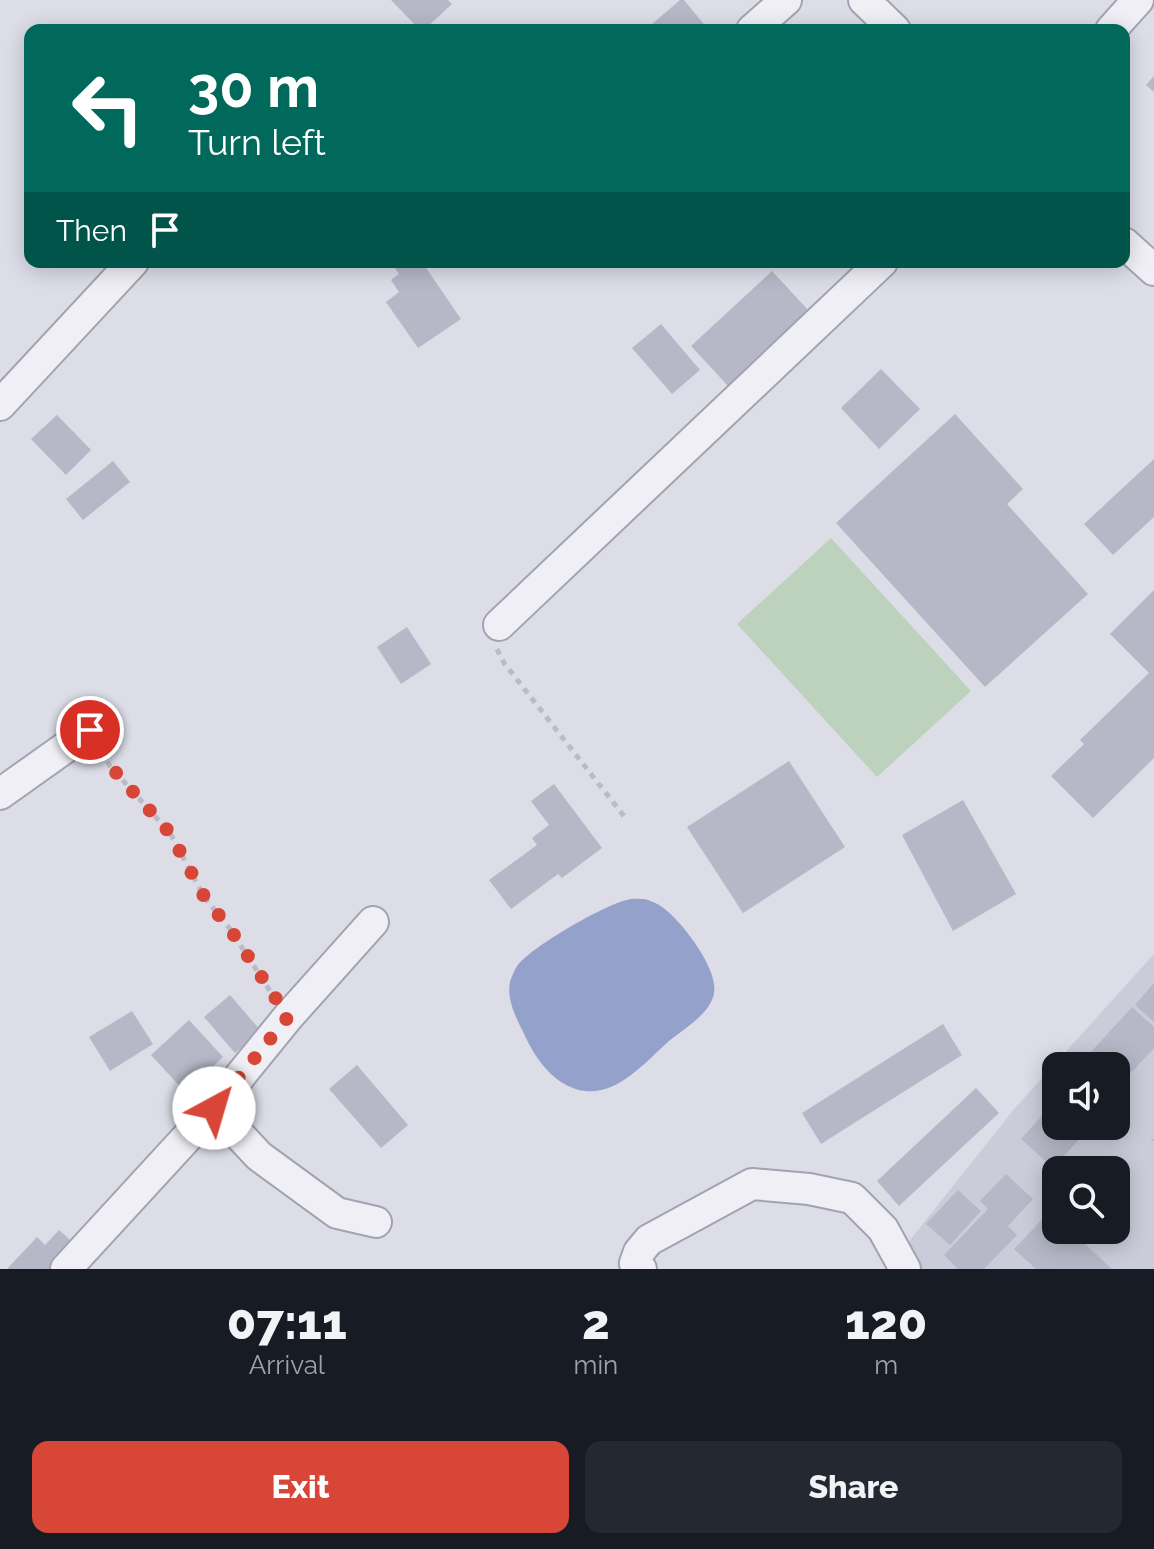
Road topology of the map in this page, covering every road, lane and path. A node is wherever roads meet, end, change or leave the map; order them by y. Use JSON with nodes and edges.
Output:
{"nodes":[{"id":1,"x":786,"y":0,"type":"edge"},
{"id":2,"x":864,"y":0,"type":"edge"},
{"id":3,"x":1138,"y":0,"type":"edge"},
{"id":4,"x":759,"y":24,"type":"edge"},
{"id":5,"x":889,"y":24,"type":"edge"},
{"id":6,"x":1116,"y":24,"type":"edge"},
{"id":7,"x":1130,"y":248,"type":"edge"},
{"id":8,"x":127,"y":268,"type":"edge"},
{"id":9,"x":876,"y":268,"type":"edge"},
{"id":10,"x":1154,"y":270,"type":"edge"},
{"id":11,"x":0,"y":405,"type":"edge"},
{"id":12,"x":499,"y":625,"type":"joint"},
{"id":13,"x":90,"y":730,"type":"joint"},
{"id":14,"x":0,"y":794,"type":"edge"},
{"id":15,"x":627,"y":820,"type":"dead end"},
{"id":16,"x":373,"y":922,"type":"dead end"},
{"id":17,"x":288,"y":1017,"type":"junction"},
{"id":18,"x":214,"y":1108,"type":"junction"},
{"id":19,"x":376,"y":1222,"type":"dead end"},
{"id":20,"x":66,"y":1269,"type":"edge"},
{"id":21,"x":641,"y":1269,"type":"edge"},
{"id":22,"x":905,"y":1269,"type":"edge"}],
"edges":[{"from":1,"to":4,"type":"street"},
{"from":2,"to":5,"type":"street"},
{"from":3,"to":6,"type":"street"},
{"from":7,"to":10,"type":"street"},
{"from":8,"to":11,"type":"street"},
{"from":9,"to":12,"type":"street"},
{"from":12,"to":15,"type":"path"},
{"from":13,"to":14,"type":"street"},
{"from":13,"to":17,"type":"path"},
{"from":16,"to":17,"type":"street"},
{"from":17,"to":18,"type":"street"},
{"from":18,"to":19,"type":"street"},
{"from":18,"to":20,"type":"street"},
{"from":21,"to":22,"type":"street"}]}
